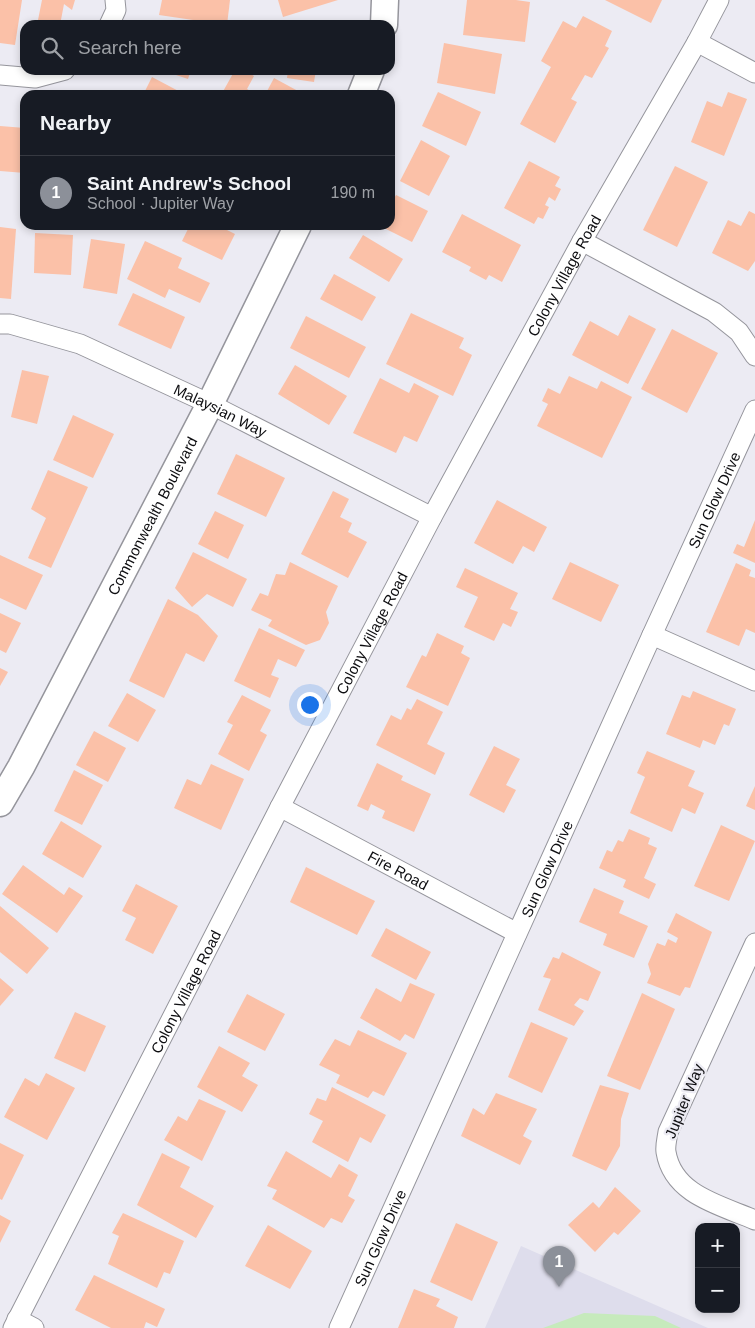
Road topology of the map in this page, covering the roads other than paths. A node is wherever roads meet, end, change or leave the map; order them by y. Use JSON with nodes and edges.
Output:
{"nodes":[{"id":1,"x":115,"y":0,"type":"edge"},
{"id":2,"x":385,"y":0,"type":"edge"},
{"id":3,"x":719,"y":0,"type":"edge"},
{"id":4,"x":111,"y":20,"type":"edge"},
{"id":5,"x":384,"y":20,"type":"edge"},
{"id":6,"x":697,"y":42,"type":"junction"},
{"id":7,"x":755,"y":73,"type":"edge"},
{"id":8,"x":0,"y":75,"type":"edge"},
{"id":9,"x":46,"y":75,"type":"edge"},
{"id":10,"x":369,"y":75,"type":"edge"},
{"id":11,"x":363,"y":90,"type":"edge"},
{"id":12,"x":296,"y":230,"type":"edge"},
{"id":13,"x":582,"y":241,"type":"junction"},
{"id":14,"x":0,"y":324,"type":"edge"},
{"id":15,"x":755,"y":356,"type":"edge"},
{"id":16,"x":210,"y":404,"type":"junction"},
{"id":17,"x":755,"y":410,"type":"edge"},
{"id":18,"x":432,"y":517,"type":"junction"},
{"id":19,"x":652,"y":635,"type":"junction"},
{"id":20,"x":755,"y":680,"type":"edge"},
{"id":21,"x":0,"y":803,"type":"edge"},
{"id":22,"x":280,"y":807,"type":"junction"},
{"id":23,"x":517,"y":933,"type":"junction"},
{"id":24,"x":755,"y":943,"type":"edge"},
{"id":25,"x":755,"y":1220,"type":"edge"},
{"id":26,"x":21,"y":1325,"type":"edge"},
{"id":27,"x":339,"y":1328,"type":"edge"}],
"edges":[{"from":1,"to":4,"type":"street"},
{"from":2,"to":5,"type":"street"},
{"from":3,"to":6,"type":"street","name":"Colony Village Road"},
{"from":6,"to":7,"type":"street"},
{"from":6,"to":13,"type":"street","name":"Colony Village Road"},
{"from":8,"to":9,"type":"street"},
{"from":10,"to":11,"type":"street"},
{"from":12,"to":16,"type":"street","name":"Commonwealth Boulevard"},
{"from":13,"to":15,"type":"street"},
{"from":13,"to":18,"type":"street","name":"Colony Village Road"},
{"from":14,"to":16,"type":"street","name":"Malaysian Way"},
{"from":16,"to":18,"type":"street","name":"Malaysian Way"},
{"from":16,"to":21,"type":"street","name":"Commonwealth Boulevard"},
{"from":17,"to":19,"type":"street","name":"Sun Glow Drive"},
{"from":18,"to":22,"type":"street","name":"Colony Village Road"},
{"from":19,"to":20,"type":"street"},
{"from":19,"to":23,"type":"street","name":"Sun Glow Drive"},
{"from":22,"to":23,"type":"street","name":"Fire Road"},
{"from":22,"to":26,"type":"street","name":"Colony Village Road"},
{"from":23,"to":27,"type":"street","name":"Sun Glow Drive"},
{"from":24,"to":25,"type":"street","name":"Jupiter Way"}]}
